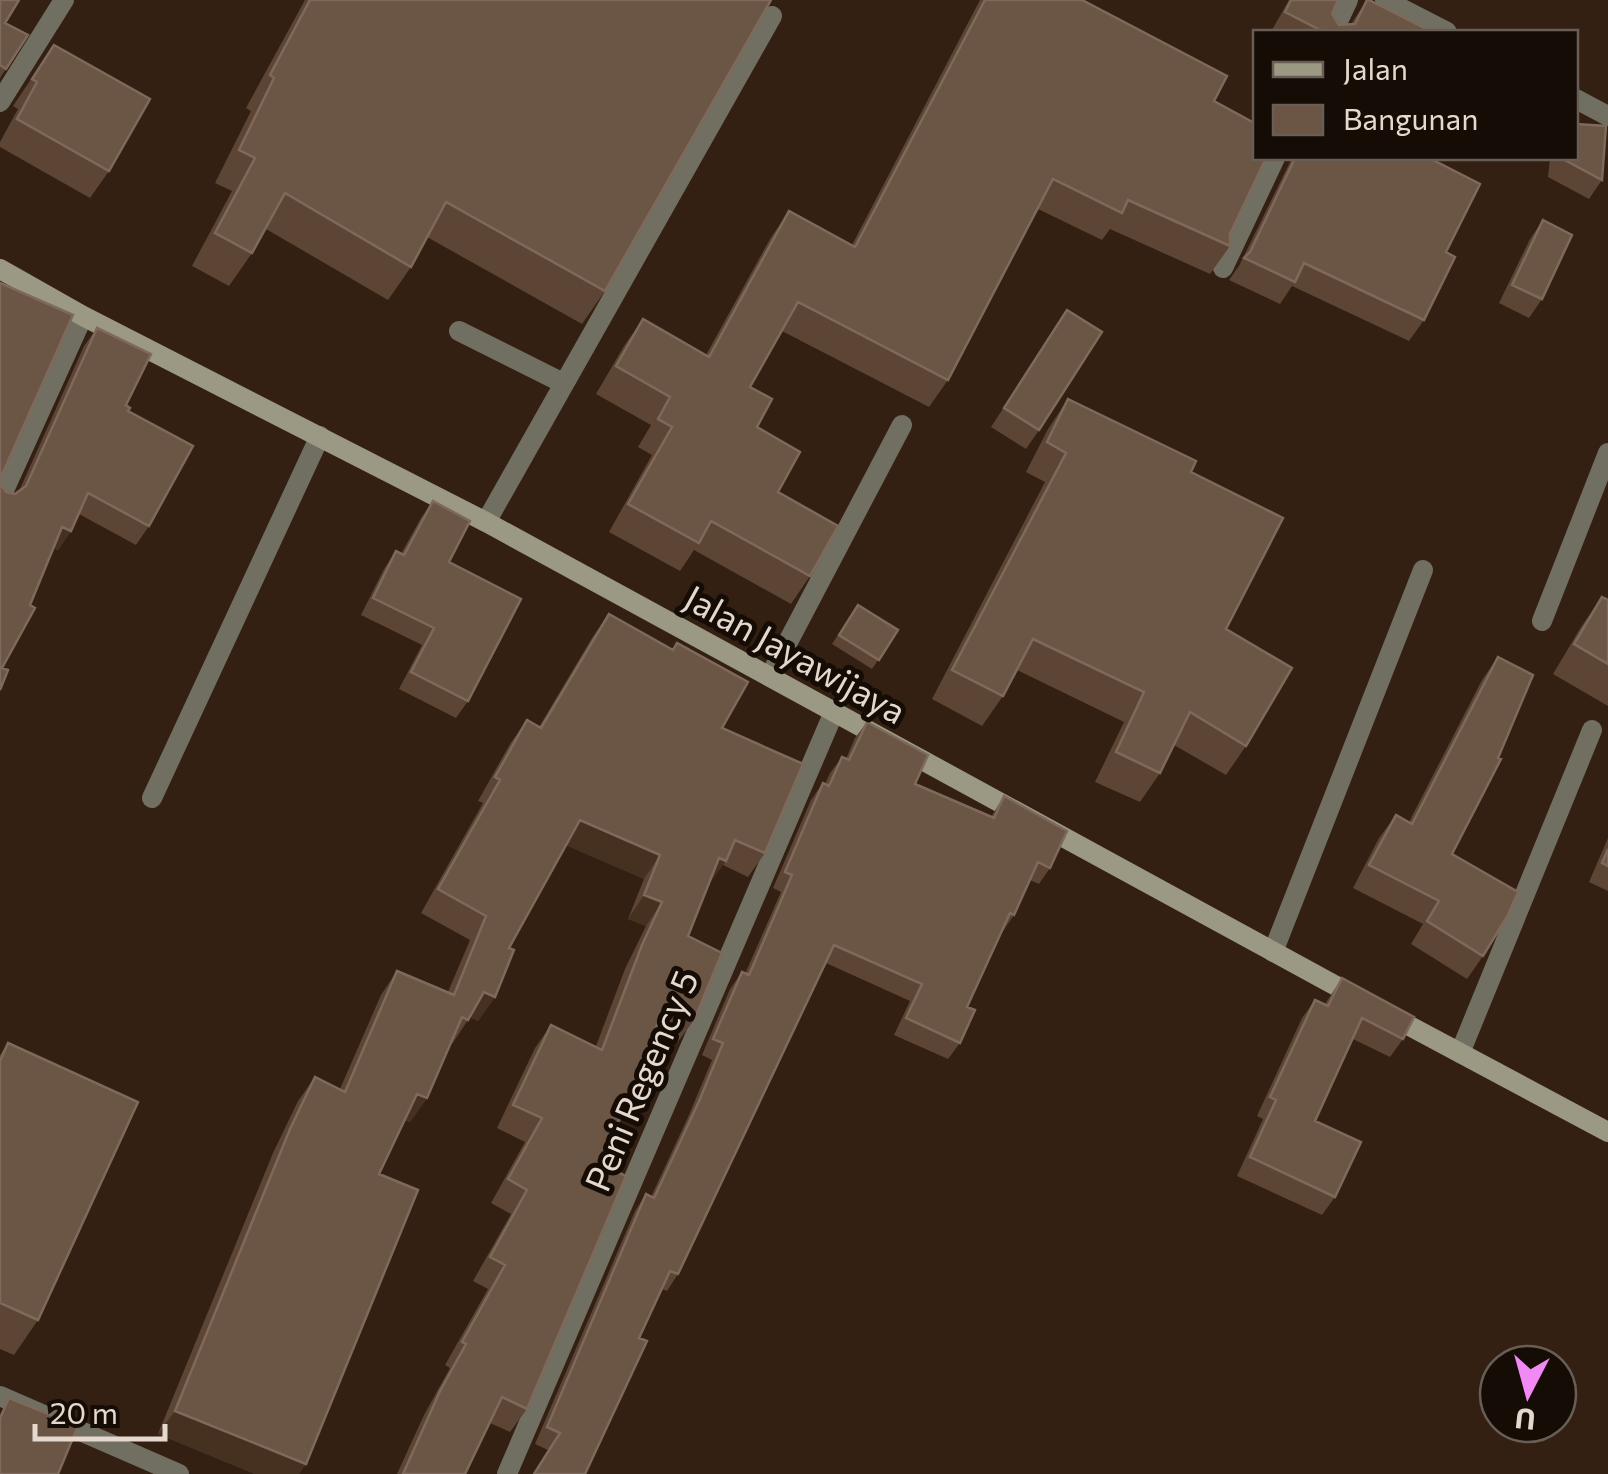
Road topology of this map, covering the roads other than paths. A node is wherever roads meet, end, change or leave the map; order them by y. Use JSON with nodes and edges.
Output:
{"nodes":[{"id":1,"x":64,"y":0,"type":"edge"},
{"id":2,"x":1348,"y":0,"type":"edge"},
{"id":3,"x":1384,"y":0,"type":"edge"},
{"id":4,"x":772,"y":16,"type":"edge"},
{"id":5,"x":1334,"y":30,"type":"edge"},
{"id":6,"x":1443,"y":30,"type":"edge"},
{"id":7,"x":1578,"y":100,"type":"edge"},
{"id":8,"x":0,"y":102,"type":"edge"},
{"id":9,"x":1608,"y":116,"type":"edge"},
{"id":10,"x":1274,"y":160,"type":"edge"},
{"id":11,"x":1224,"y":268,"type":"edge"},
{"id":12,"x":0,"y":270,"type":"edge"},
{"id":13,"x":83,"y":316,"type":"junction"},
{"id":14,"x":459,"y":330,"type":"dead end"},
{"id":15,"x":563,"y":383,"type":"junction"},
{"id":16,"x":902,"y":425,"type":"dead end"},
{"id":17,"x":320,"y":436,"type":"junction"},
{"id":18,"x":1608,"y":452,"type":"edge"},
{"id":19,"x":0,"y":499,"type":"edge"},
{"id":20,"x":486,"y":522,"type":"junction"},
{"id":21,"x":1423,"y":570,"type":"dead end"},
{"id":22,"x":1542,"y":621,"type":"dead end"},
{"id":23,"x":770,"y":676,"type":"junction"},
{"id":24,"x":834,"y":712,"type":"junction"},
{"id":25,"x":1592,"y":730,"type":"dead end"},
{"id":26,"x":152,"y":798,"type":"dead end"},
{"id":27,"x":1273,"y":952,"type":"junction"},
{"id":28,"x":1460,"y":1053,"type":"junction"},
{"id":29,"x":1608,"y":1132,"type":"edge"},
{"id":30,"x":0,"y":1396,"type":"edge"},
{"id":31,"x":179,"y":1474,"type":"edge"},
{"id":32,"x":507,"y":1474,"type":"edge"}],
"edges":[{"from":1,"to":8,"type":"street"},
{"from":2,"to":5,"type":"street"},
{"from":3,"to":6,"type":"street"},
{"from":4,"to":15,"type":"street"},
{"from":7,"to":9,"type":"street"},
{"from":10,"to":11,"type":"street"},
{"from":12,"to":13,"type":"main road","name":"Jalan Jayawijaya"},
{"from":13,"to":17,"type":"main road","name":"Jalan Jayawijaya"},
{"from":13,"to":19,"type":"street"},
{"from":14,"to":15,"type":"street"},
{"from":15,"to":20,"type":"street"},
{"from":16,"to":23,"type":"street"},
{"from":17,"to":20,"type":"main road","name":"Jalan Jayawijaya"},
{"from":17,"to":26,"type":"street"},
{"from":18,"to":22,"type":"street"},
{"from":20,"to":23,"type":"main road","name":"Jalan Jayawijaya"},
{"from":21,"to":27,"type":"street"},
{"from":23,"to":24,"type":"main road","name":"Jalan Jayawijaya"},
{"from":24,"to":27,"type":"main road","name":"Jalan Jayawijaya"},
{"from":24,"to":32,"type":"street","name":"Peni Regency 5"},
{"from":25,"to":28,"type":"street"},
{"from":27,"to":28,"type":"main road","name":"Jalan Jayawijaya"},
{"from":28,"to":29,"type":"main road","name":"Jalan Jayawijaya"},
{"from":30,"to":31,"type":"street"}]}
